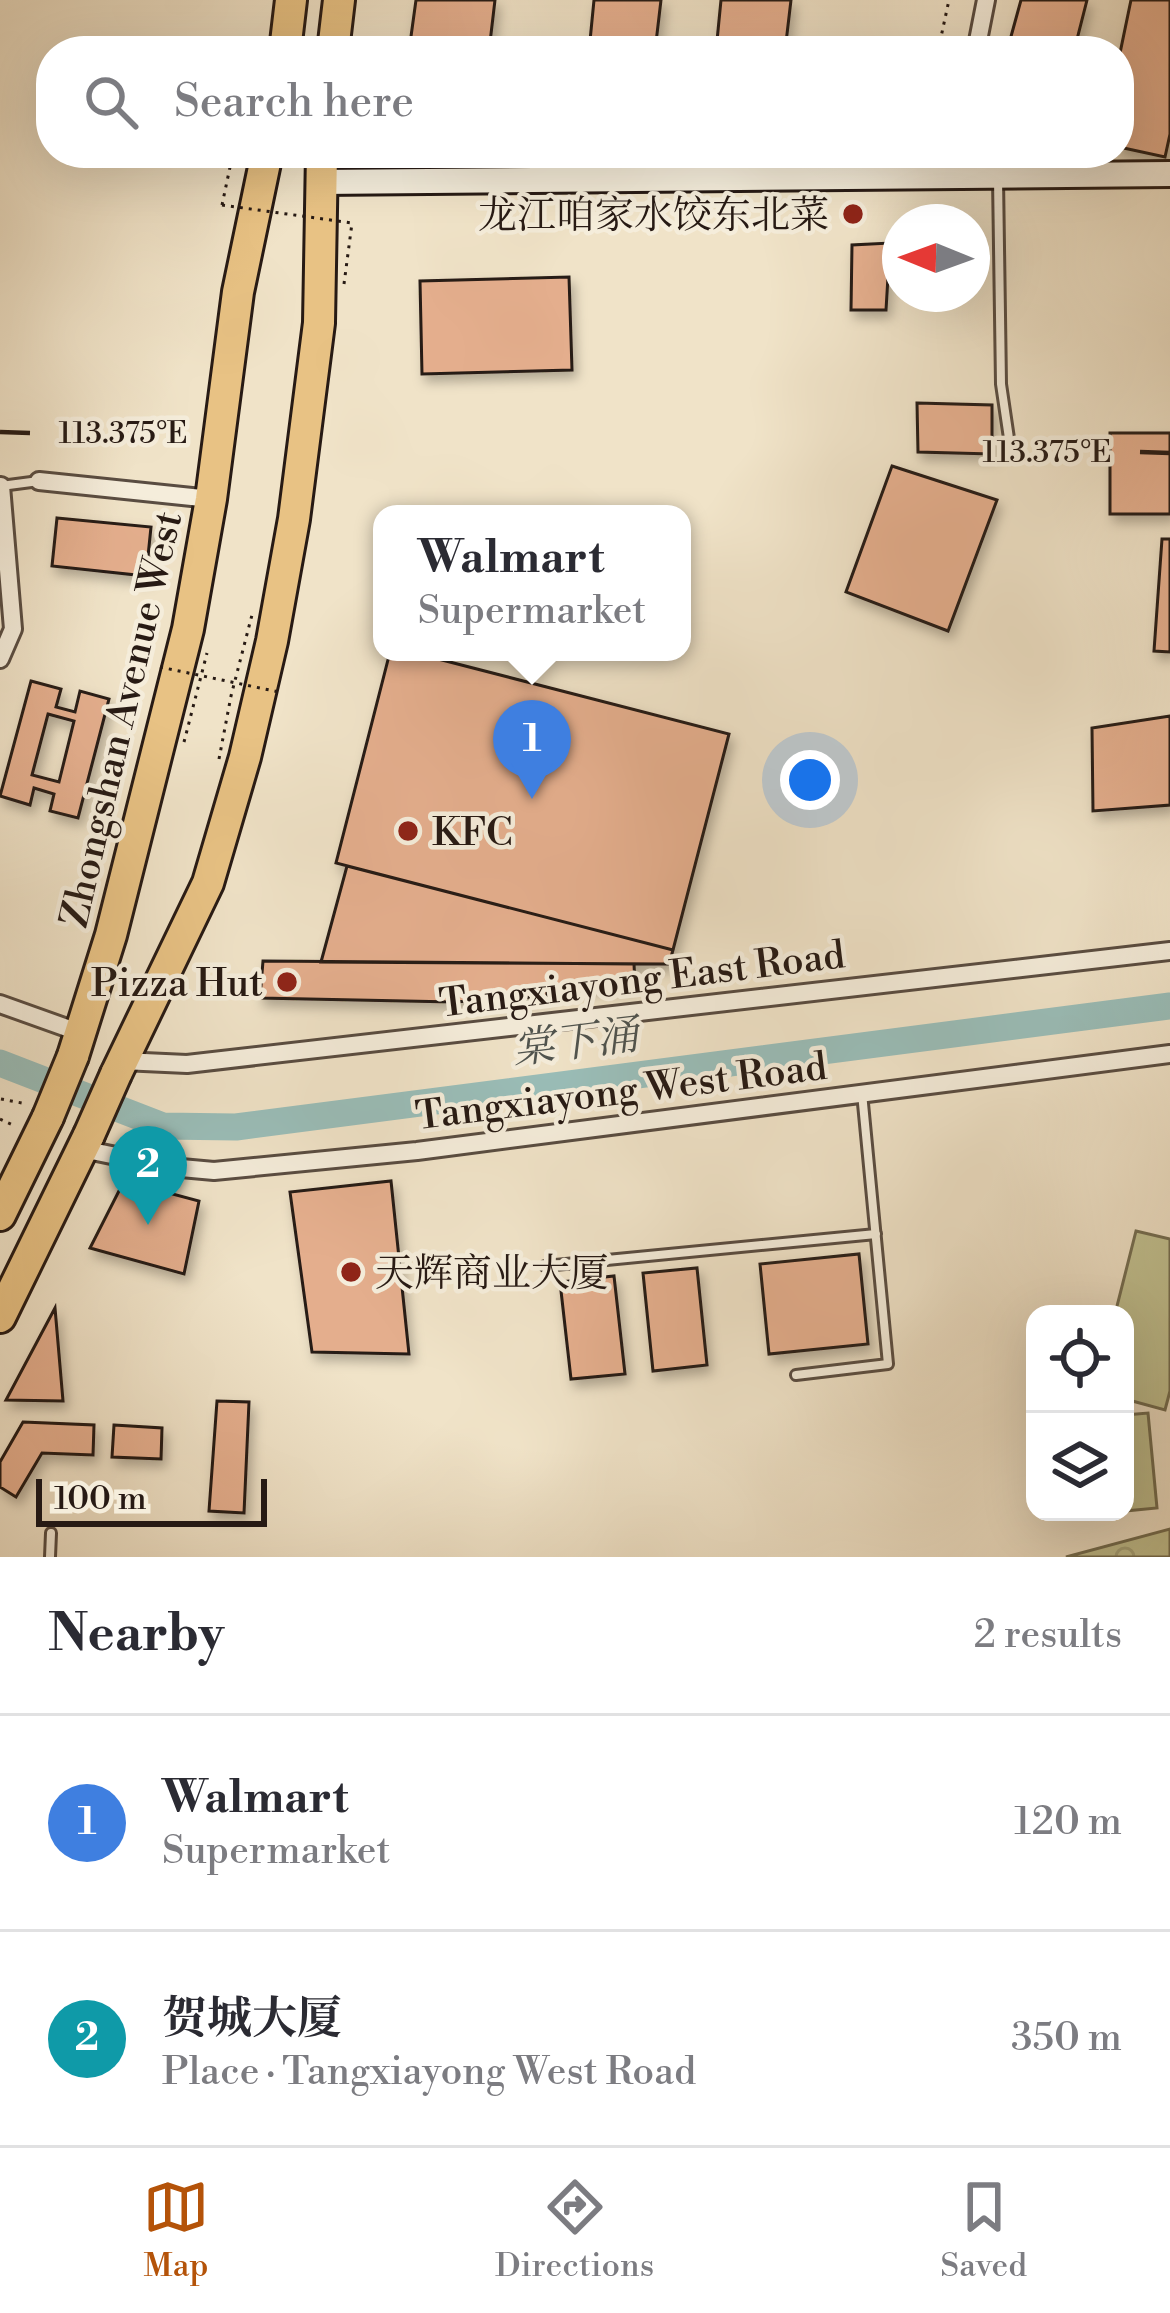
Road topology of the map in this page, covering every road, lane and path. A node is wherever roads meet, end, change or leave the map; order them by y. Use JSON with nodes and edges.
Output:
{"nodes":[{"id":1,"x":291,"y":0,"type":"edge"},
{"id":2,"x":339,"y":0,"type":"edge"},
{"id":3,"x":949,"y":0,"type":"edge"},
{"id":4,"x":986,"y":0,"type":"edge"},
{"id":5,"x":287,"y":36,"type":"edge"},
{"id":6,"x":335,"y":36,"type":"edge"},
{"id":7,"x":941,"y":36,"type":"edge"},
{"id":8,"x":979,"y":36,"type":"edge"},
{"id":9,"x":230,"y":168,"type":"edge"},
{"id":10,"x":264,"y":168,"type":"edge"},
{"id":11,"x":321,"y":168,"type":"edge"},
{"id":12,"x":965,"y":168,"type":"edge"},
{"id":13,"x":1170,"y":174,"type":"edge"},
{"id":14,"x":998,"y":176,"type":"junction"},
{"id":15,"x":344,"y":284,"type":"dead end"},
{"id":16,"x":1010,"y":452,"type":"dead end"},
{"id":17,"x":39,"y":481,"type":"joint"},
{"id":18,"x":1,"y":486,"type":"edge"},
{"id":19,"x":211,"y":499,"type":"junction"},
{"id":20,"x":257,"y":599,"type":"dead end"},
{"id":21,"x":0,"y":659,"type":"edge"},
{"id":22,"x":160,"y":667,"type":"dead end"},
{"id":23,"x":279,"y":692,"type":"dead end"},
{"id":24,"x":220,"y":773,"type":"dead end"},
{"id":25,"x":1170,"y":951,"type":"edge"},
{"id":26,"x":0,"y":1004,"type":"edge"},
{"id":27,"x":77,"y":1044,"type":"junction"},
{"id":28,"x":1170,"y":1054,"type":"edge"},
{"id":29,"x":119,"y":1067,"type":"junction"},
{"id":30,"x":862,"y":1092,"type":"junction"},
{"id":31,"x":0,"y":1100,"type":"edge"},
{"id":32,"x":37,"y":1110,"type":"junction"},
{"id":33,"x":86,"y":1142,"type":"junction"},
{"id":34,"x":0,"y":1214,"type":"edge"},
{"id":35,"x":876,"y":1234,"type":"junction"},
{"id":36,"x":544,"y":1266,"type":"dead end"},
{"id":37,"x":0,"y":1317,"type":"edge"},
{"id":38,"x":796,"y":1375,"type":"dead end"},
{"id":39,"x":51,"y":1533,"type":"dead end"},
{"id":40,"x":50,"y":1557,"type":"edge"}],
"edges":[{"from":1,"to":5,"type":"highway"},
{"from":2,"to":6,"type":"highway"},
{"from":3,"to":7,"type":"path"},
{"from":4,"to":8,"type":"street"},
{"from":9,"to":15,"type":"path","bridge":true},
{"from":10,"to":19,"type":"highway","name":"Zhongshan Avenue West"},
{"from":11,"to":29,"type":"highway"},
{"from":12,"to":14,"type":"street"},
{"from":13,"to":14,"type":"street"},
{"from":14,"to":16,"type":"lane"},
{"from":17,"to":18,"type":"lane"},
{"from":17,"to":19,"type":"street"},
{"from":18,"to":21,"type":"street"},
{"from":19,"to":27,"type":"highway","name":"Zhongshan Avenue West"},
{"from":20,"to":24,"type":"path"},
{"from":22,"to":23,"type":"path","bridge":true},
{"from":25,"to":29,"type":"street","name":"Tangxiayong East Road"},
{"from":26,"to":27,"type":"street"},
{"from":27,"to":32,"type":"highway","name":"Zhongshan Avenue West","bridge":true},
{"from":28,"to":30,"type":"street","name":"Tangxiayong West Road"},
{"from":29,"to":33,"type":"highway","bridge":true},
{"from":30,"to":33,"type":"street","name":"Tangxiayong West Road"},
{"from":30,"to":35,"type":"lane"},
{"from":31,"to":32,"type":"path"},
{"from":32,"to":34,"type":"highway","name":"Zhongshan Avenue West"},
{"from":33,"to":37,"type":"highway"},
{"from":35,"to":36,"type":"lane"},
{"from":35,"to":38,"type":"lane"},
{"from":39,"to":40,"type":"lane"}]}
